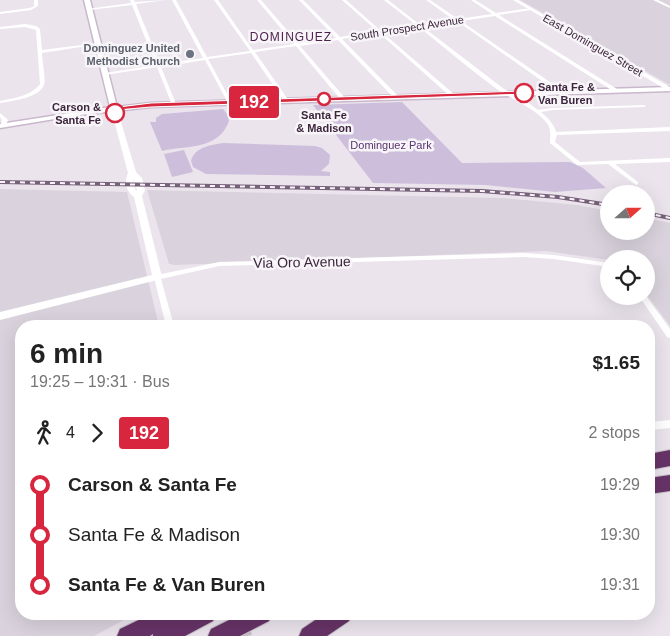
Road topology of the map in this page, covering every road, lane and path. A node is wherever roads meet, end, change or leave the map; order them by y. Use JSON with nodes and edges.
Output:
{"nodes":[{"id":1,"x":36,"y":0,"type":"edge"},
{"id":2,"x":87,"y":0,"type":"edge"},
{"id":3,"x":164,"y":0,"type":"edge"},
{"id":4,"x":174,"y":0,"type":"edge"},
{"id":5,"x":216,"y":0,"type":"edge"},
{"id":6,"x":259,"y":0,"type":"edge"},
{"id":7,"x":301,"y":0,"type":"edge"},
{"id":8,"x":344,"y":0,"type":"edge"},
{"id":9,"x":386,"y":0,"type":"edge"},
{"id":10,"x":428,"y":0,"type":"edge"},
{"id":11,"x":473,"y":0,"type":"edge"},
{"id":12,"x":515,"y":0,"type":"edge"},
{"id":13,"x":656,"y":0,"type":"edge"},
{"id":14,"x":133,"y":2,"type":"edge"},
{"id":15,"x":670,"y":7,"type":"edge"},
{"id":16,"x":89,"y":9,"type":"junction"},
{"id":17,"x":531,"y":10,"type":"junction"},
{"id":18,"x":0,"y":13,"type":"edge"},
{"id":19,"x":496,"y":15,"type":"junction"},
{"id":20,"x":458,"y":21,"type":"junction"},
{"id":21,"x":420,"y":26,"type":"junction"},
{"id":22,"x":0,"y":28,"type":"edge"},
{"id":23,"x":381,"y":32,"type":"junction"},
{"id":24,"x":339,"y":39,"type":"junction"},
{"id":25,"x":98,"y":44,"type":"junction"},
{"id":26,"x":297,"y":45,"type":"junction"},
{"id":27,"x":39,"y":52,"type":"junction"},
{"id":28,"x":252,"y":52,"type":"junction"},
{"id":29,"x":206,"y":59,"type":"junction"},
{"id":30,"x":159,"y":66,"type":"junction"},
{"id":31,"x":105,"y":74,"type":"junction"},
{"id":32,"x":670,"y":89,"type":"edge"},
{"id":33,"x":615,"y":90,"type":"junction"},
{"id":34,"x":562,"y":92,"type":"junction"},
{"id":35,"x":510,"y":94,"type":"junction"},
{"id":36,"x":453,"y":96,"type":"junction"},
{"id":37,"x":396,"y":97,"type":"junction"},
{"id":38,"x":342,"y":99,"type":"junction"},
{"id":39,"x":287,"y":101,"type":"junction"},
{"id":40,"x":0,"y":102,"type":"edge"},
{"id":41,"x":230,"y":103,"type":"junction"},
{"id":42,"x":174,"y":104,"type":"junction"},
{"id":43,"x":113,"y":106,"type":"junction"},
{"id":44,"x":644,"y":106,"type":"dead end"},
{"id":45,"x":536,"y":112,"type":"junction"},
{"id":46,"x":2,"y":122,"type":"edge"},
{"id":47,"x":670,"y":129,"type":"edge"},
{"id":48,"x":554,"y":134,"type":"junction"},
{"id":49,"x":670,"y":160,"type":"edge"},
{"id":50,"x":611,"y":164,"type":"junction"},
{"id":51,"x":636,"y":183,"type":"dead end"},
{"id":52,"x":600,"y":264,"type":"edge"},
{"id":53,"x":157,"y":277,"type":"junction"},
{"id":54,"x":648,"y":305,"type":"edge"},
{"id":55,"x":0,"y":316,"type":"edge"},
{"id":56,"x":168,"y":320,"type":"edge"},
{"id":57,"x":670,"y":335,"type":"edge"},
{"id":58,"x":670,"y":424,"type":"edge"},
{"id":59,"x":655,"y":425,"type":"edge"},
{"id":60,"x":670,"y":458,"type":"edge"},
{"id":61,"x":655,"y":461,"type":"edge"},
{"id":62,"x":670,"y":483,"type":"edge"},
{"id":63,"x":655,"y":485,"type":"edge"},
{"id":64,"x":160,"y":620,"type":"edge"},
{"id":65,"x":194,"y":620,"type":"edge"},
{"id":66,"x":250,"y":620,"type":"edge"},
{"id":67,"x":333,"y":620,"type":"edge"},
{"id":68,"x":127,"y":636,"type":"edge"},
{"id":69,"x":163,"y":636,"type":"edge"},
{"id":70,"x":218,"y":636,"type":"edge"},
{"id":71,"x":309,"y":636,"type":"edge"}],
"edges":[{"from":1,"to":18,"type":"street"},
{"from":2,"to":16,"type":"main road"},
{"from":3,"to":14,"type":"street"},
{"from":4,"to":29,"type":"street"},
{"from":5,"to":28,"type":"street"},
{"from":6,"to":26,"type":"street"},
{"from":7,"to":24,"type":"street"},
{"from":8,"to":23,"type":"street"},
{"from":9,"to":21,"type":"street"},
{"from":10,"to":20,"type":"street"},
{"from":11,"to":19,"type":"street"},
{"from":12,"to":17,"type":"street","name":"East Dominguez Street"},
{"from":13,"to":15,"type":"street"},
{"from":14,"to":16,"type":"street"},
{"from":14,"to":30,"type":"street"},
{"from":16,"to":25,"type":"main road"},
{"from":17,"to":19,"type":"street","name":"South Prospect Avenue"},
{"from":17,"to":32,"type":"street","name":"East Dominguez Street"},
{"from":19,"to":20,"type":"street","name":"South Prospect Avenue"},
{"from":19,"to":33,"type":"street"},
{"from":20,"to":21,"type":"street","name":"South Prospect Avenue"},
{"from":20,"to":34,"type":"street"},
{"from":21,"to":23,"type":"street","name":"South Prospect Avenue"},
{"from":21,"to":35,"type":"street"},
{"from":22,"to":27,"type":"street"},
{"from":23,"to":24,"type":"street","name":"South Prospect Avenue"},
{"from":23,"to":36,"type":"street"},
{"from":24,"to":26,"type":"street","name":"South Prospect Avenue"},
{"from":24,"to":37,"type":"street"},
{"from":25,"to":27,"type":"street"},
{"from":25,"to":31,"type":"main road"},
{"from":26,"to":28,"type":"street","name":"South Prospect Avenue"},
{"from":26,"to":38,"type":"street"},
{"from":27,"to":40,"type":"street"},
{"from":28,"to":29,"type":"street","name":"South Prospect Avenue"},
{"from":28,"to":39,"type":"street"},
{"from":29,"to":30,"type":"street","name":"South Prospect Avenue"},
{"from":29,"to":41,"type":"street"},
{"from":30,"to":31,"type":"street","name":"South Prospect Avenue"},
{"from":30,"to":42,"type":"street"},
{"from":31,"to":43,"type":"main road"},
{"from":32,"to":33,"type":"main road"},
{"from":33,"to":34,"type":"main road"},
{"from":34,"to":35,"type":"main road"},
{"from":35,"to":36,"type":"main road"},
{"from":35,"to":45,"type":"street"},
{"from":36,"to":37,"type":"main road"},
{"from":37,"to":38,"type":"main road"},
{"from":38,"to":39,"type":"main road"},
{"from":39,"to":41,"type":"main road"},
{"from":41,"to":42,"type":"main road"},
{"from":42,"to":43,"type":"main road"},
{"from":43,"to":46,"type":"main road"},
{"from":43,"to":53,"type":"street"},
{"from":44,"to":45,"type":"street"},
{"from":45,"to":48,"type":"street"},
{"from":47,"to":48,"type":"street"},
{"from":48,"to":50,"type":"street"},
{"from":49,"to":50,"type":"street"},
{"from":50,"to":51,"type":"street"},
{"from":52,"to":53,"type":"street","name":"Via Oro Avenue"},
{"from":53,"to":55,"type":"street","name":"Via Oro Avenue"},
{"from":53,"to":56,"type":"street"},
{"from":54,"to":57,"type":"street"},
{"from":58,"to":59,"type":"street"},
{"from":60,"to":61,"type":"highway"},
{"from":62,"to":63,"type":"highway"},
{"from":64,"to":68,"type":"highway"},
{"from":65,"to":69,"type":"highway"},
{"from":66,"to":70,"type":"highway"},
{"from":67,"to":71,"type":"highway"}]}
